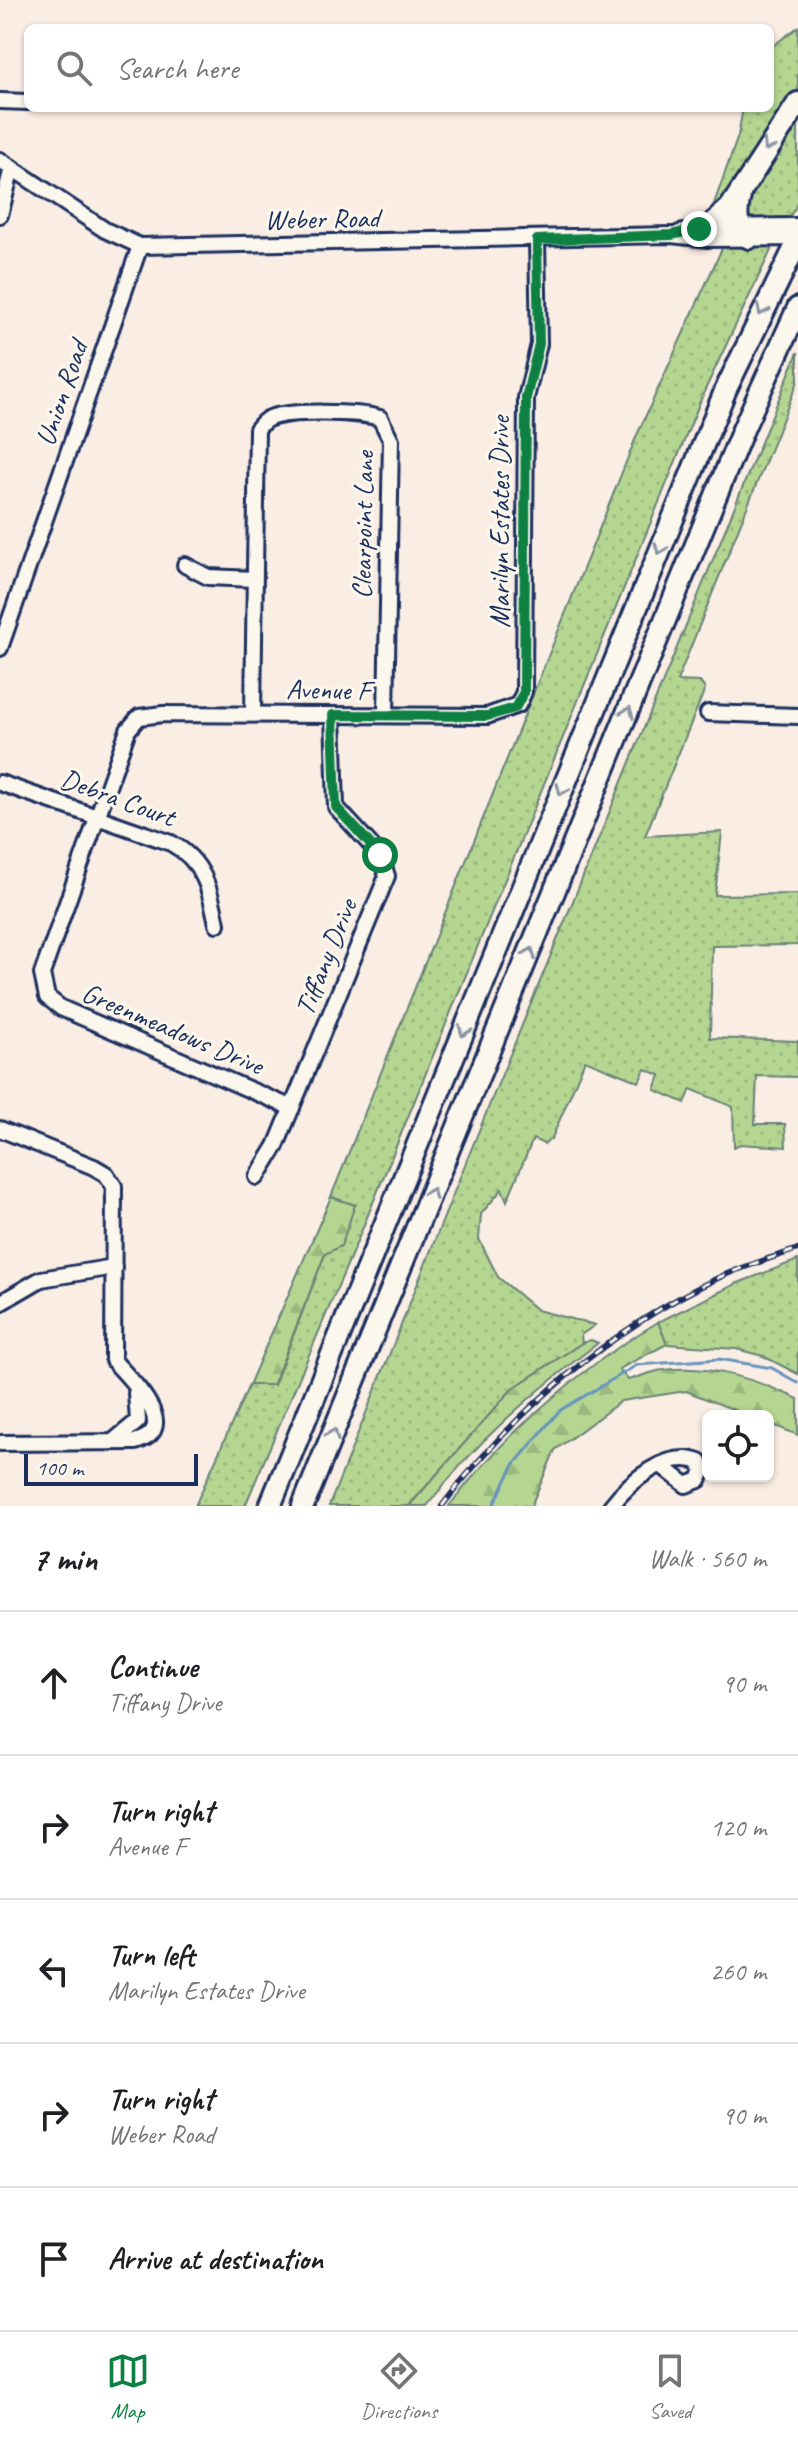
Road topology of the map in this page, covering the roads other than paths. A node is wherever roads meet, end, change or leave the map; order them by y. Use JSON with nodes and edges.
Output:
{"nodes":[{"id":1,"x":0,"y":101,"type":"edge"},
{"id":2,"x":24,"y":102,"type":"edge"},
{"id":3,"x":798,"y":103,"type":"edge"},
{"id":4,"x":6,"y":164,"type":"edge"},
{"id":5,"x":741,"y":192,"type":"junction"},
{"id":6,"x":0,"y":215,"type":"edge"},
{"id":7,"x":798,"y":226,"type":"edge"},
{"id":8,"x":709,"y":227,"type":"junction"},
{"id":9,"x":748,"y":230,"type":"junction"},
{"id":10,"x":671,"y":235,"type":"junction"},
{"id":11,"x":537,"y":240,"type":"junction"},
{"id":12,"x":798,"y":240,"type":"edge"},
{"id":13,"x":140,"y":246,"type":"junction"},
{"id":14,"x":798,"y":308,"type":"edge"},
{"id":15,"x":185,"y":565,"type":"dead end"},
{"id":16,"x":254,"y":579,"type":"junction"},
{"id":17,"x":0,"y":648,"type":"edge"},
{"id":18,"x":515,"y":708,"type":"joint"},
{"id":19,"x":253,"y":713,"type":"junction"},
{"id":20,"x":708,"y":713,"type":"dead end"},
{"id":21,"x":333,"y":715,"type":"junction"},
{"id":22,"x":386,"y":715,"type":"junction"},
{"id":23,"x":798,"y":716,"type":"edge"},
{"id":24,"x":139,"y":717,"type":"joint"},
{"id":25,"x":0,"y":783,"type":"edge"},
{"id":26,"x":99,"y":819,"type":"junction"},
{"id":27,"x":217,"y":924,"type":"dead end"},
{"id":28,"x":292,"y":1108,"type":"junction"},
{"id":29,"x":0,"y":1129,"type":"edge"},
{"id":30,"x":257,"y":1177,"type":"dead end"},
{"id":31,"x":114,"y":1267,"type":"junction"},
{"id":32,"x":0,"y":1303,"type":"edge"},
{"id":33,"x":132,"y":1383,"type":"junction"},
{"id":34,"x":111,"y":1442,"type":"junction"},
{"id":35,"x":0,"y":1443,"type":"edge"},
{"id":36,"x":661,"y":1465,"type":"dead end"},
{"id":37,"x":270,"y":1506,"type":"edge"},
{"id":38,"x":303,"y":1506,"type":"edge"},
{"id":39,"x":611,"y":1506,"type":"edge"}],
"edges":[{"from":1,"to":2,"type":"street"},
{"from":3,"to":5,"type":"highway","one_way":true},
{"from":4,"to":6,"type":"street"},
{"from":4,"to":13,"type":"street","name":"Weber Road"},
{"from":5,"to":8,"type":"highway"},
{"from":5,"to":9,"type":"highway"},
{"from":7,"to":9,"type":"street","name":"Weber Road"},
{"from":8,"to":9,"type":"street","name":"Weber Road"},
{"from":8,"to":10,"type":"street","name":"Weber Road"},
{"from":9,"to":10,"type":"street","name":"Weber Road"},
{"from":9,"to":12,"type":"street","name":"Weber Road"},
{"from":10,"to":11,"type":"street","name":"Weber Road"},
{"from":11,"to":13,"type":"street","name":"Weber Road"},
{"from":11,"to":18,"type":"street","name":"Marilyn Estates Drive"},
{"from":12,"to":37,"type":"highway","one_way":true},
{"from":13,"to":17,"type":"street","name":"Union Road"},
{"from":38,"to":14,"type":"highway","one_way":true},
{"from":15,"to":16,"type":"street"},
{"from":16,"to":19,"type":"street"},
{"from":16,"to":22,"type":"street","name":"Clearpoint Lane"},
{"from":18,"to":22,"type":"street","name":"Avenue F"},
{"from":19,"to":21,"type":"street","name":"Avenue F"},
{"from":19,"to":24,"type":"street","name":"Avenue F"},
{"from":20,"to":23,"type":"street"},
{"from":21,"to":22,"type":"street","name":"Avenue F"},
{"from":21,"to":28,"type":"street","name":"Tiffany Drive"},
{"from":24,"to":26,"type":"street","name":"Greenmeadows Drive"},
{"from":25,"to":26,"type":"street","name":"Debra Court"},
{"from":26,"to":27,"type":"street","name":"Debra Court"},
{"from":26,"to":28,"type":"street","name":"Greenmeadows Drive"},
{"from":28,"to":30,"type":"street","name":"Tiffany Drive"},
{"from":29,"to":31,"type":"street"},
{"from":31,"to":32,"type":"street"},
{"from":31,"to":33,"type":"street"},
{"from":33,"to":34,"type":"street"},
{"from":33,"to":34,"type":"street"},
{"from":34,"to":35,"type":"street"},
{"from":36,"to":39,"type":"street"}]}
